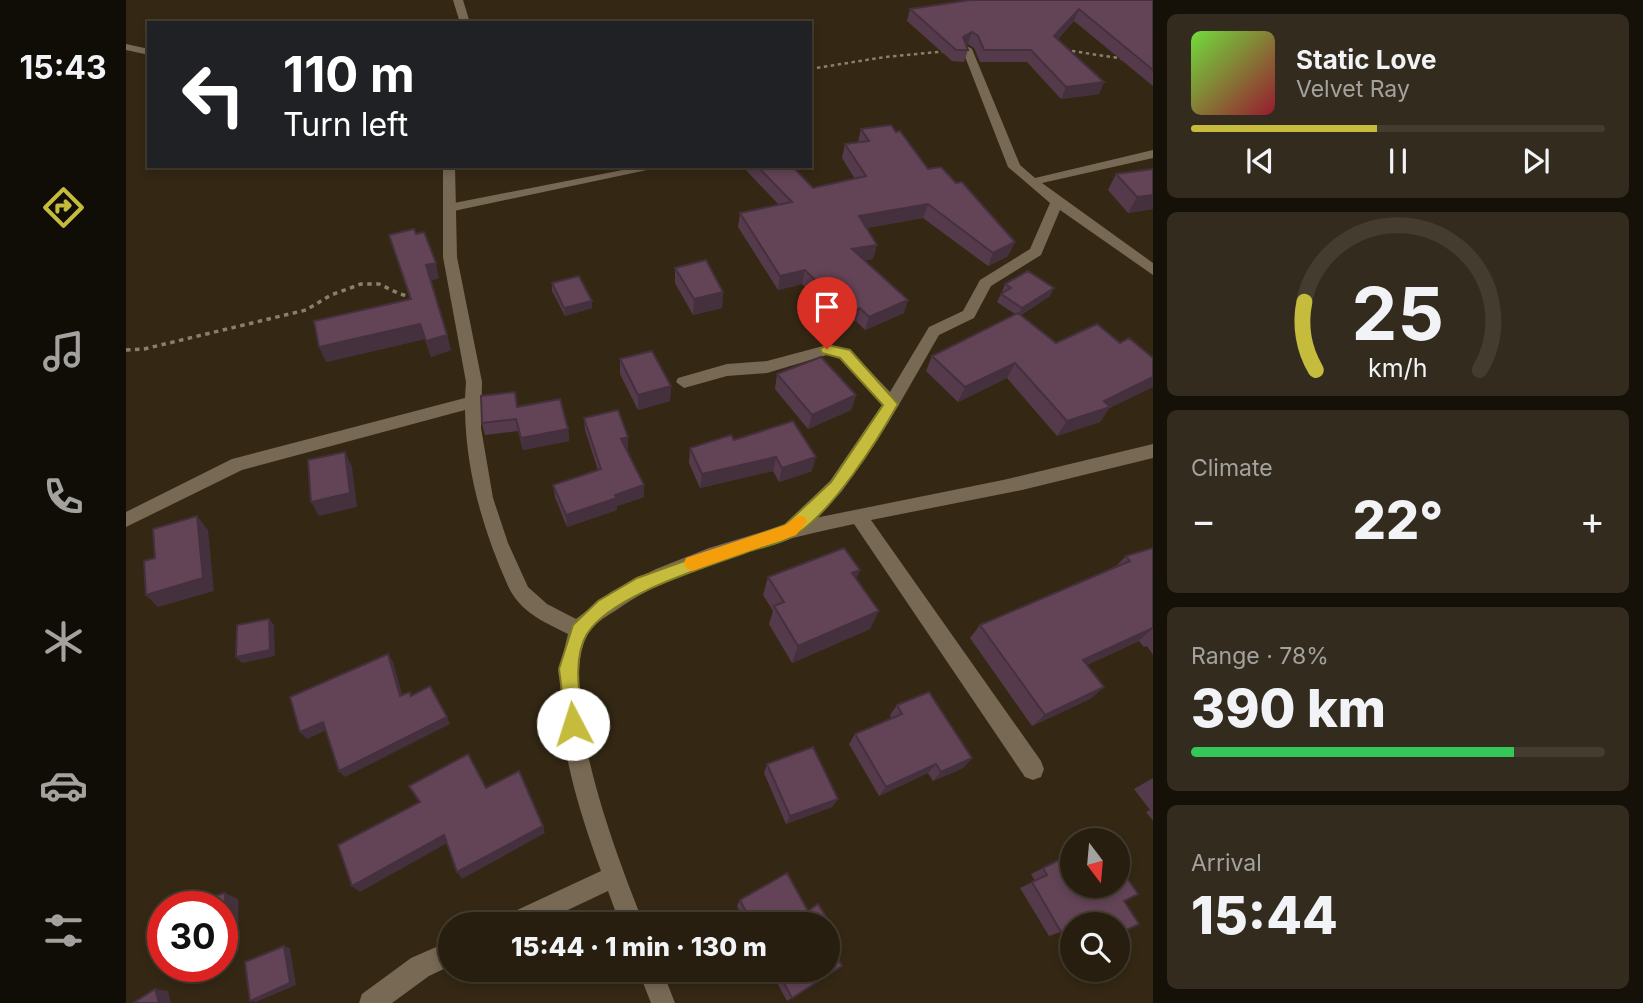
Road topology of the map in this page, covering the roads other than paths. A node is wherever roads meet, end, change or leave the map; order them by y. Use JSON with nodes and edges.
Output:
{"nodes":[{"id":1,"x":458,"y":0,"type":"edge"},
{"id":2,"x":464,"y":21,"type":"edge"},
{"id":3,"x":126,"y":47,"type":"edge"},
{"id":4,"x":967,"y":49,"type":"edge"},
{"id":5,"x":147,"y":52,"type":"edge"},
{"id":6,"x":1153,"y":154,"type":"edge"},
{"id":7,"x":449,"y":168,"type":"edge"},
{"id":8,"x":651,"y":168,"type":"edge"},
{"id":9,"x":1031,"y":182,"type":"junction"},
{"id":10,"x":1057,"y":202,"type":"junction"},
{"id":11,"x":449,"y":208,"type":"junction"},
{"id":12,"x":1153,"y":270,"type":"edge"},
{"id":13,"x":684,"y":382,"type":"dead end"},
{"id":14,"x":472,"y":402,"type":"junction"},
{"id":15,"x":891,"y":404,"type":"junction"},
{"id":16,"x":1153,"y":451,"type":"edge"},
{"id":17,"x":858,"y":515,"type":"junction"},
{"id":18,"x":126,"y":520,"type":"edge"},
{"id":19,"x":791,"y":530,"type":"junction"},
{"id":20,"x":579,"y":630,"type":"junction"},
{"id":21,"x":1033,"y":769,"type":"dead end"},
{"id":22,"x":613,"y":877,"type":"junction"},
{"id":23,"x":538,"y":912,"type":"edge"},
{"id":24,"x":627,"y":912,"type":"edge"},
{"id":25,"x":438,"y":959,"type":"edge"},
{"id":26,"x":655,"y":982,"type":"edge"},
{"id":27,"x":371,"y":1003,"type":"edge"},
{"id":28,"x":663,"y":1003,"type":"edge"}],
"edges":[{"from":1,"to":2,"type":"street"},
{"from":3,"to":5,"type":"street"},
{"from":4,"to":9,"type":"street"},
{"from":6,"to":9,"type":"street"},
{"from":7,"to":11,"type":"street"},
{"from":8,"to":11,"type":"lane"},
{"from":9,"to":10,"type":"street"},
{"from":10,"to":12,"type":"street"},
{"from":10,"to":15,"type":"street"},
{"from":11,"to":14,"type":"street"},
{"from":13,"to":15,"type":"street"},
{"from":14,"to":18,"type":"street"},
{"from":14,"to":20,"type":"street"},
{"from":15,"to":19,"type":"street"},
{"from":16,"to":17,"type":"street"},
{"from":17,"to":19,"type":"street"},
{"from":17,"to":21,"type":"street"},
{"from":19,"to":20,"type":"street"},
{"from":20,"to":22,"type":"street"},
{"from":22,"to":23,"type":"street"},
{"from":22,"to":24,"type":"street"},
{"from":25,"to":27,"type":"street"},
{"from":26,"to":28,"type":"street"}]}
